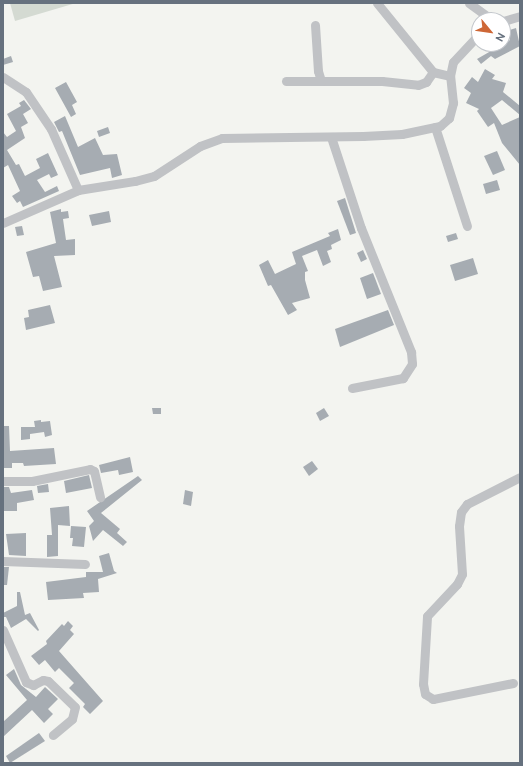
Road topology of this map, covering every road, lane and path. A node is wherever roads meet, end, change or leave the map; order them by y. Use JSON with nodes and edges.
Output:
{"nodes":[{"id":1,"x":377,"y":3,"type":"edge"},
{"id":2,"x":469,"y":3,"type":"edge"},
{"id":3,"x":481,"y":12,"type":"edge"},
{"id":4,"x":315,"y":25,"type":"dead end"},
{"id":5,"x":471,"y":41,"type":"edge"},
{"id":6,"x":433,"y":72,"type":"junction"},
{"id":7,"x":450,"y":76,"type":"junction"},
{"id":8,"x":3,"y":77,"type":"edge"},
{"id":9,"x":286,"y":81,"type":"dead end"},
{"id":10,"x":322,"y":81,"type":"junction"},
{"id":11,"x":435,"y":127,"type":"junction"},
{"id":12,"x":331,"y":137,"type":"junction"},
{"id":13,"x":78,"y":190,"type":"junction"},
{"id":14,"x":3,"y":223,"type":"edge"},
{"id":15,"x":467,"y":226,"type":"dead end"},
{"id":16,"x":352,"y":388,"type":"dead end"},
{"id":17,"x":520,"y":477,"type":"edge"},
{"id":18,"x":3,"y":481,"type":"edge"},
{"id":19,"x":100,"y":497,"type":"dead end"},
{"id":20,"x":3,"y":560,"type":"edge"},
{"id":21,"x":85,"y":564,"type":"dead end"},
{"id":22,"x":3,"y":630,"type":"edge"},
{"id":23,"x":513,"y":683,"type":"dead end"},
{"id":24,"x":53,"y":735,"type":"dead end"}],
"edges":[{"from":1,"to":6,"type":"street"},
{"from":2,"to":3,"type":"street"},
{"from":4,"to":10,"type":"street"},
{"from":5,"to":7,"type":"street"},
{"from":6,"to":7,"type":"street"},
{"from":6,"to":10,"type":"street"},
{"from":7,"to":11,"type":"street"},
{"from":8,"to":13,"type":"street"},
{"from":9,"to":10,"type":"street"},
{"from":11,"to":12,"type":"street"},
{"from":11,"to":15,"type":"street"},
{"from":12,"to":13,"type":"street"},
{"from":12,"to":16,"type":"street"},
{"from":13,"to":14,"type":"street"},
{"from":17,"to":23,"type":"street"},
{"from":18,"to":19,"type":"street"},
{"from":20,"to":21,"type":"street"},
{"from":22,"to":24,"type":"street"}]}
